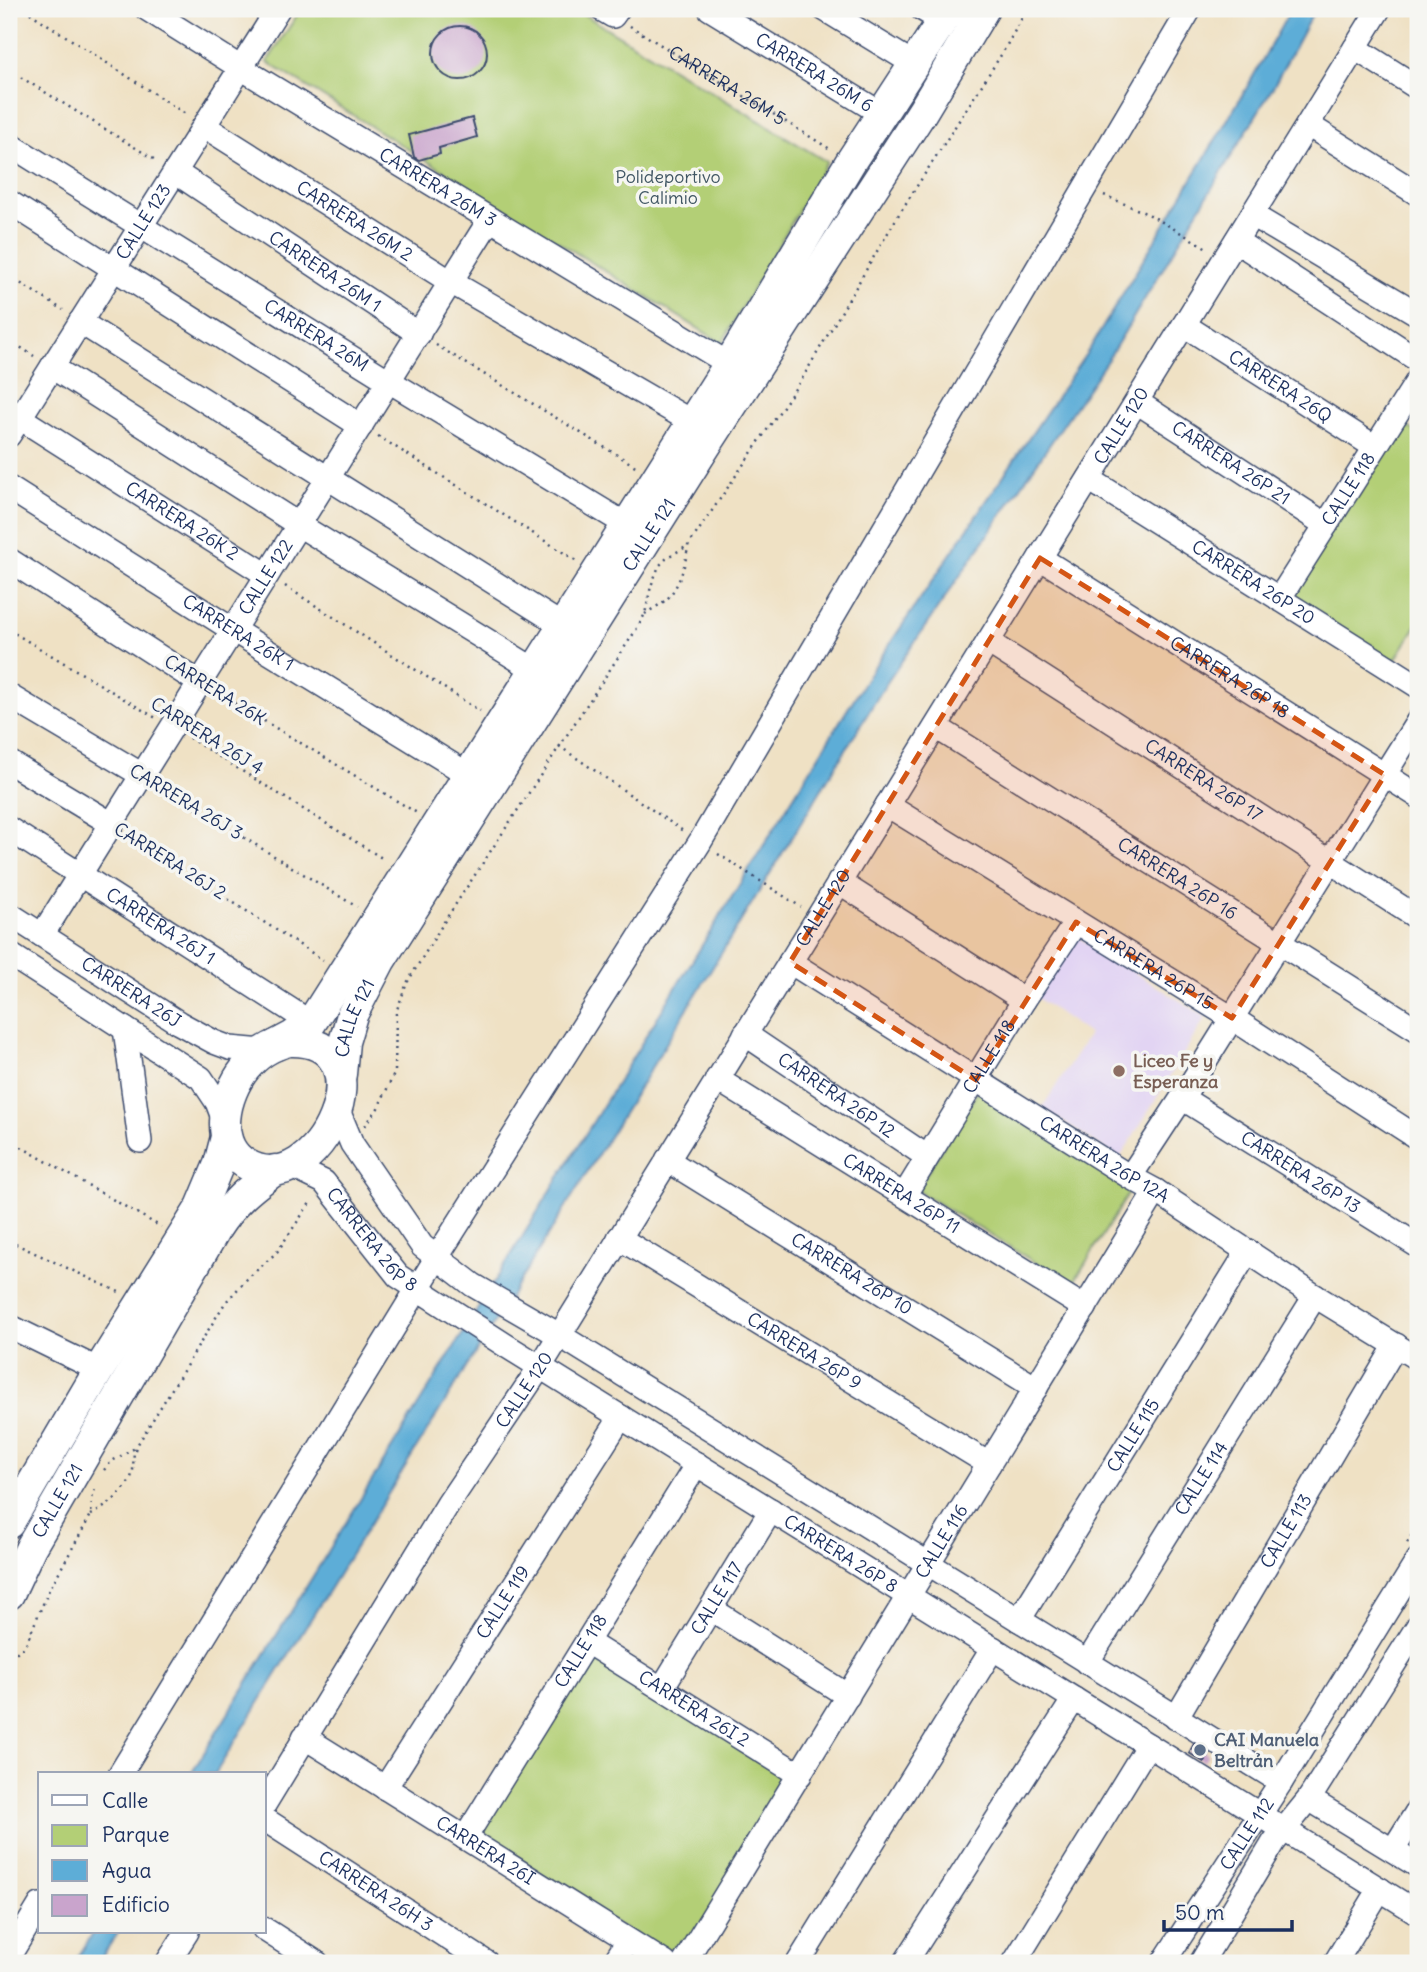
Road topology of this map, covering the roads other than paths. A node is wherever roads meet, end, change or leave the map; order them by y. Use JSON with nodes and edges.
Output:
{"nodes":[{"id":1,"x":148,"y":9,"type":"edge"},
{"id":2,"x":278,"y":9,"type":"edge"},
{"id":3,"x":710,"y":9,"type":"edge"},
{"id":4,"x":824,"y":9,"type":"edge"},
{"id":5,"x":984,"y":9,"type":"edge"},
{"id":6,"x":1190,"y":9,"type":"edge"},
{"id":7,"x":1379,"y":9,"type":"edge"},
{"id":8,"x":938,"y":13,"type":"edge"},
{"id":9,"x":1355,"y":48,"type":"junction"},
{"id":10,"x":914,"y":64,"type":"junction"},
{"id":11,"x":241,"y":68,"type":"junction"},
{"id":12,"x":1418,"y":88,"type":"edge"},
{"id":13,"x":881,"y":114,"type":"junction"},
{"id":14,"x":1308,"y":125,"type":"junction"},
{"id":15,"x":204,"y":126,"type":"junction"},
{"id":16,"x":9,"y":144,"type":"edge"},
{"id":17,"x":175,"y":172,"type":"junction"},
{"id":18,"x":1418,"y":194,"type":"edge"},
{"id":19,"x":9,"y":202,"type":"edge"},
{"id":20,"x":1252,"y":215,"type":"junction"},
{"id":21,"x":490,"y":219,"type":"junction"},
{"id":22,"x":141,"y":227,"type":"junction"},
{"id":23,"x":1236,"y":241,"type":"junction"},
{"id":24,"x":114,"y":269,"type":"junction"},
{"id":25,"x":451,"y":282,"type":"junction"},
{"id":26,"x":1418,"y":314,"type":"edge"},
{"id":27,"x":80,"y":321,"type":"junction"},
{"id":28,"x":1184,"y":325,"type":"junction"},
{"id":29,"x":419,"y":334,"type":"junction"},
{"id":30,"x":1418,"y":360,"type":"edge"},
{"id":31,"x":729,"y":364,"type":"junction"},
{"id":32,"x":52,"y":367,"type":"junction"},
{"id":33,"x":1418,"y":380,"type":"edge"},
{"id":34,"x":389,"y":382,"type":"junction"},
{"id":35,"x":1136,"y":402,"type":"junction"},
{"id":36,"x":692,"y":422,"type":"junction"},
{"id":37,"x":14,"y":426,"type":"edge"},
{"id":38,"x":361,"y":426,"type":"junction"},
{"id":39,"x":1375,"y":447,"type":"junction"},
{"id":40,"x":328,"y":479,"type":"junction"},
{"id":41,"x":1089,"y":479,"type":"junction"},
{"id":42,"x":9,"y":488,"type":"edge"},
{"id":43,"x":1326,"y":524,"type":"junction"},
{"id":44,"x":299,"y":525,"type":"junction"},
{"id":45,"x":627,"y":525,"type":"junction"},
{"id":46,"x":1040,"y":558,"type":"junction"},
{"id":47,"x":9,"y":560,"type":"edge"},
{"id":48,"x":267,"y":575,"type":"junction"},
{"id":49,"x":1279,"y":599,"type":"junction"},
{"id":50,"x":563,"y":626,"type":"junction"},
{"id":51,"x":233,"y":630,"type":"junction"},
{"id":52,"x":988,"y":642,"type":"junction"},
{"id":53,"x":535,"y":670,"type":"junction"},
{"id":54,"x":201,"y":683,"type":"junction"},
{"id":55,"x":1418,"y":686,"type":"edge"},
{"id":56,"x":9,"y":696,"type":"edge"},
{"id":57,"x":1418,"y":722,"type":"edge"},
{"id":58,"x":936,"y":727,"type":"junction"},
{"id":59,"x":9,"y":762,"type":"edge"},
{"id":60,"x":142,"y":775,"type":"junction"},
{"id":61,"x":469,"y":775,"type":"junction"},
{"id":62,"x":1385,"y":775,"type":"junction"},
{"id":63,"x":1418,"y":796,"type":"edge"},
{"id":64,"x":887,"y":805,"type":"junction"},
{"id":65,"x":112,"y":824,"type":"junction"},
{"id":66,"x":9,"y":829,"type":"edge"},
{"id":67,"x":1331,"y":863,"type":"junction"},
{"id":68,"x":80,"y":874,"type":"junction"},
{"id":69,"x":839,"y":883,"type":"junction"},
{"id":70,"x":9,"y":914,"type":"edge"},
{"id":71,"x":1418,"y":918,"type":"edge"},
{"id":72,"x":1076,"y":922,"type":"junction"},
{"id":73,"x":42,"y":935,"type":"junction"},
{"id":74,"x":1280,"y":943,"type":"junction"},
{"id":75,"x":9,"y":954,"type":"edge"},
{"id":76,"x":790,"y":962,"type":"junction"},
{"id":77,"x":1024,"y":1000,"type":"junction"},
{"id":78,"x":1232,"y":1018,"type":"junction"},
{"id":79,"x":311,"y":1023,"type":"junction"},
{"id":80,"x":125,"y":1028,"type":"junction"},
{"id":81,"x":1418,"y":1030,"type":"edge"},
{"id":82,"x":745,"y":1034,"type":"junction"},
{"id":83,"x":270,"y":1048,"type":"junction"},
{"id":84,"x":341,"y":1074,"type":"junction"},
{"id":85,"x":718,"y":1079,"type":"junction"},
{"id":86,"x":976,"y":1080,"type":"junction"},
{"id":87,"x":1182,"y":1098,"type":"junction"},
{"id":88,"x":337,"y":1108,"type":"junction"},
{"id":89,"x":226,"y":1130,"type":"junction"},
{"id":90,"x":1418,"y":1138,"type":"edge"},
{"id":91,"x":140,"y":1141,"type":"dead end"},
{"id":92,"x":926,"y":1156,"type":"junction"},
{"id":93,"x":667,"y":1160,"type":"junction"},
{"id":94,"x":283,"y":1168,"type":"junction"},
{"id":95,"x":1130,"y":1177,"type":"junction"},
{"id":96,"x":1156,"y":1191,"type":"junction"},
{"id":97,"x":905,"y":1194,"type":"junction"},
{"id":98,"x":619,"y":1238,"type":"junction"},
{"id":99,"x":1418,"y":1246,"type":"edge"},
{"id":100,"x":1248,"y":1251,"type":"junction"},
{"id":101,"x":437,"y":1257,"type":"junction"},
{"id":102,"x":418,"y":1289,"type":"junction"},
{"id":103,"x":1315,"y":1296,"type":"junction"},
{"id":104,"x":1085,"y":1307,"type":"junction"},
{"id":105,"x":9,"y":1326,"type":"edge"},
{"id":106,"x":559,"y":1335,"type":"junction"},
{"id":107,"x":1396,"y":1345,"type":"junction"},
{"id":108,"x":1418,"y":1359,"type":"edge"},
{"id":109,"x":540,"y":1367,"type":"junction"},
{"id":110,"x":99,"y":1370,"type":"junction"},
{"id":111,"x":1036,"y":1388,"type":"junction"},
{"id":112,"x":621,"y":1417,"type":"junction"},
{"id":113,"x":697,"y":1464,"type":"junction"},
{"id":114,"x":989,"y":1464,"type":"junction"},
{"id":115,"x":771,"y":1510,"type":"junction"},
{"id":116,"x":9,"y":1523,"type":"edge"},
{"id":117,"x":1418,"y":1560,"type":"edge"},
{"id":118,"x":928,"y":1564,"type":"junction"},
{"id":119,"x":9,"y":1594,"type":"edge"},
{"id":120,"x":909,"y":1596,"type":"junction"},
{"id":121,"x":710,"y":1609,"type":"junction"},
{"id":122,"x":1019,"y":1620,"type":"junction"},
{"id":123,"x":1418,"y":1626,"type":"edge"},
{"id":124,"x":587,"y":1642,"type":"junction"},
{"id":125,"x":993,"y":1648,"type":"junction"},
{"id":126,"x":1087,"y":1662,"type":"junction"},
{"id":127,"x":662,"y":1688,"type":"junction"},
{"id":128,"x":848,"y":1696,"type":"junction"},
{"id":129,"x":1074,"y":1699,"type":"junction"},
{"id":130,"x":1176,"y":1718,"type":"junction"},
{"id":131,"x":304,"y":1737,"type":"junction"},
{"id":132,"x":1148,"y":1745,"type":"junction"},
{"id":133,"x":121,"y":1772,"type":"edge"},
{"id":134,"x":800,"y":1775,"type":"junction"},
{"id":135,"x":1281,"y":1783,"type":"junction"},
{"id":136,"x":385,"y":1788,"type":"junction"},
{"id":137,"x":1309,"y":1799,"type":"junction"},
{"id":138,"x":266,"y":1802,"type":"edge"},
{"id":139,"x":1418,"y":1810,"type":"edge"},
{"id":140,"x":1260,"y":1814,"type":"junction"},
{"id":141,"x":266,"y":1820,"type":"edge"},
{"id":142,"x":1284,"y":1829,"type":"junction"},
{"id":143,"x":466,"y":1838,"type":"junction"},
{"id":144,"x":1393,"y":1850,"type":"junction"},
{"id":145,"x":1418,"y":1866,"type":"edge"},
{"id":146,"x":1380,"y":1889,"type":"junction"},
{"id":147,"x":38,"y":1908,"type":"edge"},
{"id":148,"x":1418,"y":1913,"type":"edge"},
{"id":149,"x":266,"y":1930,"type":"edge"},
{"id":150,"x":186,"y":1934,"type":"edge"},
{"id":151,"x":628,"y":1941,"type":"junction"},
{"id":152,"x":9,"y":1956,"type":"edge"},
{"id":153,"x":167,"y":1963,"type":"edge"},
{"id":154,"x":317,"y":1963,"type":"edge"},
{"id":155,"x":487,"y":1963,"type":"edge"},
{"id":156,"x":614,"y":1963,"type":"edge"},
{"id":157,"x":664,"y":1963,"type":"edge"},
{"id":158,"x":684,"y":1963,"type":"edge"},
{"id":159,"x":798,"y":1963,"type":"edge"},
{"id":160,"x":905,"y":1963,"type":"edge"},
{"id":161,"x":1013,"y":1963,"type":"edge"},
{"id":162,"x":1163,"y":1963,"type":"edge"},
{"id":163,"x":1201,"y":1963,"type":"edge"},
{"id":164,"x":1335,"y":1963,"type":"edge"}],
"edges":[{"from":1,"to":11,"type":"street","name":"CARRERA 26M 3"},
{"from":2,"to":11,"type":"street","name":"CALLE 123"},
{"from":3,"to":13,"type":"street","name":"CARRERA 26M 6"},
{"from":4,"to":10,"type":"street"},
{"from":5,"to":84,"type":"main road","name":"CALLE 121"},
{"from":6,"to":101,"type":"street"},
{"from":7,"to":9,"type":"street","name":"CALLE 120"},
{"from":8,"to":10,"type":"main road","name":"CALLE 121"},
{"from":9,"to":12,"type":"street"},
{"from":9,"to":14,"type":"street","name":"CALLE 120"},
{"from":10,"to":13,"type":"main road","name":"CALLE 121"},
{"from":11,"to":15,"type":"street","name":"CALLE 123"},
{"from":11,"to":21,"type":"street","name":"CARRERA 26M 3"},
{"from":13,"to":31,"type":"main road","name":"CALLE 121"},
{"from":14,"to":18,"type":"street"},
{"from":14,"to":20,"type":"street","name":"CALLE 120"},
{"from":15,"to":17,"type":"street","name":"CALLE 123"},
{"from":15,"to":25,"type":"street","name":"CARRERA 26M 2"},
{"from":16,"to":22,"type":"street","name":"CARRERA 26M"},
{"from":17,"to":22,"type":"street","name":"CALLE 123"},
{"from":17,"to":29,"type":"street","name":"CARRERA 26M 1"},
{"from":19,"to":24,"type":"street"},
{"from":20,"to":23,"type":"street","name":"CALLE 120"},
{"from":20,"to":26,"type":"street"},
{"from":21,"to":25,"type":"street","name":"CALLE 122"},
{"from":21,"to":31,"type":"street","name":"CARRERA 26M 3"},
{"from":22,"to":24,"type":"street","name":"CALLE 123"},
{"from":22,"to":34,"type":"street","name":"CARRERA 26M"},
{"from":23,"to":28,"type":"street","name":"CALLE 120"},
{"from":23,"to":30,"type":"street"},
{"from":24,"to":27,"type":"street","name":"CALLE 123"},
{"from":24,"to":38,"type":"street"},
{"from":25,"to":29,"type":"street","name":"CALLE 122"},
{"from":25,"to":36,"type":"street","name":"CARRERA 26M 2"},
{"from":27,"to":32,"type":"street","name":"CALLE 123"},
{"from":27,"to":40,"type":"street"},
{"from":28,"to":35,"type":"street","name":"CALLE 120"},
{"from":28,"to":39,"type":"street","name":"CARRERA 26Q"},
{"from":29,"to":34,"type":"street","name":"CALLE 122"},
{"from":31,"to":36,"type":"main road","name":"CALLE 121"},
{"from":32,"to":37,"type":"street","name":"CALLE 123"},
{"from":32,"to":44,"type":"street"},
{"from":33,"to":39,"type":"street","name":"CALLE 118"},
{"from":34,"to":38,"type":"street","name":"CALLE 122"},
{"from":34,"to":45,"type":"street","name":"CARRERA 26M"},
{"from":35,"to":41,"type":"street","name":"CALLE 120"},
{"from":35,"to":43,"type":"street","name":"CARRERA 26P 21"},
{"from":36,"to":45,"type":"main road","name":"CALLE 121"},
{"from":37,"to":48,"type":"street","name":"CARRERA 26K 2"},
{"from":38,"to":40,"type":"street","name":"CALLE 122"},
{"from":39,"to":43,"type":"street","name":"CALLE 118"},
{"from":40,"to":44,"type":"street","name":"CALLE 122"},
{"from":40,"to":50,"type":"street"},
{"from":41,"to":46,"type":"street","name":"CALLE 120"},
{"from":41,"to":49,"type":"street","name":"CARRERA 26P 20"},
{"from":42,"to":51,"type":"street","name":"CARRERA 26K 1"},
{"from":43,"to":49,"type":"street","name":"CALLE 118"},
{"from":44,"to":48,"type":"street","name":"CALLE 122"},
{"from":44,"to":53,"type":"street"},
{"from":45,"to":50,"type":"main road","name":"CALLE 121"},
{"from":46,"to":52,"type":"street","name":"CALLE 120"},
{"from":46,"to":62,"type":"street","name":"CARRERA 26P 18"},
{"from":47,"to":54,"type":"street","name":"CARRERA 26K"},
{"from":48,"to":51,"type":"street","name":"CALLE 122"},
{"from":49,"to":55,"type":"street","name":"CARRERA 26P 20"},
{"from":50,"to":53,"type":"main road","name":"CALLE 121"},
{"from":51,"to":54,"type":"street","name":"CALLE 122"},
{"from":51,"to":61,"type":"street","name":"CARRERA 26K 1"},
{"from":52,"to":58,"type":"street","name":"CALLE 120"},
{"from":52,"to":67,"type":"street","name":"CARRERA 26P 17"},
{"from":53,"to":61,"type":"main road","name":"CALLE 121"},
{"from":54,"to":60,"type":"street","name":"CALLE 122"},
{"from":56,"to":60,"type":"street","name":"CARRERA 26J 3"},
{"from":57,"to":62,"type":"street"},
{"from":58,"to":64,"type":"street","name":"CALLE 120"},
{"from":58,"to":74,"type":"street","name":"CARRERA 26P 16"},
{"from":59,"to":65,"type":"street","name":"CARRERA 26J 2"},
{"from":60,"to":65,"type":"street","name":"CALLE 122"},
{"from":61,"to":79,"type":"main road","name":"CALLE 121"},
{"from":62,"to":63,"type":"street","name":"CARRERA 26P 18"},
{"from":62,"to":67,"type":"street"},
{"from":64,"to":69,"type":"street","name":"CALLE 120"},
{"from":64,"to":72,"type":"street","name":"CARRERA 26P 15"},
{"from":65,"to":68,"type":"street","name":"CALLE 122"},
{"from":66,"to":68,"type":"street","name":"CARRERA 26J 1"},
{"from":67,"to":71,"type":"street","name":"CARRERA 26P 17"},
{"from":67,"to":74,"type":"street"},
{"from":68,"to":73,"type":"street","name":"CALLE 122"},
{"from":68,"to":79,"type":"street","name":"CARRERA 26J 1"},
{"from":69,"to":76,"type":"street","name":"CALLE 120"},
{"from":69,"to":77,"type":"street"},
{"from":70,"to":73,"type":"street","name":"CARRERA 26J"},
{"from":72,"to":77,"type":"street","name":"CALLE 118"},
{"from":72,"to":78,"type":"street","name":"CARRERA 26P 15"},
{"from":73,"to":83,"type":"street","name":"CARRERA 26J"},
{"from":74,"to":78,"type":"street"},
{"from":74,"to":81,"type":"street","name":"CARRERA 26P 16"},
{"from":75,"to":80,"type":"street","name":"CARRERA 26J"},
{"from":76,"to":82,"type":"street","name":"CALLE 120"},
{"from":76,"to":86,"type":"street","name":"CARRERA 26P 12A"},
{"from":77,"to":86,"type":"street","name":"CALLE 118"},
{"from":78,"to":87,"type":"street"},
{"from":78,"to":90,"type":"street","name":"CARRERA 26P 15"},
{"from":79,"to":83,"type":"main road","name":"CALLE 121"},
{"from":80,"to":89,"type":"street","name":"CARRERA 26J"},
{"from":80,"to":91,"type":"street"},
{"from":82,"to":85,"type":"street","name":"CALLE 120"},
{"from":82,"to":92,"type":"street","name":"CARRERA 26P 12"},
{"from":83,"to":84,"type":"main road"},
{"from":83,"to":89,"type":"main road"},
{"from":84,"to":88,"type":"main road"},
{"from":85,"to":93,"type":"street","name":"CALLE 120"},
{"from":85,"to":97,"type":"street","name":"CARRERA 26P 11"},
{"from":86,"to":92,"type":"street","name":"CALLE 118"},
{"from":86,"to":95,"type":"street","name":"CARRERA 26P 12A"},
{"from":87,"to":95,"type":"street"},
{"from":87,"to":99,"type":"street","name":"CARRERA 26P 13"},
{"from":88,"to":94,"type":"main road"},
{"from":88,"to":101,"type":"street","name":"CARRERA 26P 8"},
{"from":89,"to":94,"type":"main road"},
{"from":89,"to":110,"type":"main road","name":"CALLE 121"},
{"from":92,"to":97,"type":"street","name":"CALLE 118"},
{"from":93,"to":98,"type":"street","name":"CALLE 120"},
{"from":93,"to":111,"type":"street","name":"CARRERA 26P 10"},
{"from":94,"to":102,"type":"street","name":"CARRERA 26P 8"},
{"from":94,"to":119,"type":"main road","name":"CALLE 121"},
{"from":95,"to":96,"type":"street","name":"CARRERA 26P 12A"},
{"from":96,"to":100,"type":"street","name":"CARRERA 26P 12A"},
{"from":96,"to":104,"type":"street","name":"CALLE 116"},
{"from":97,"to":104,"type":"street","name":"CARRERA 26P 11"},
{"from":98,"to":106,"type":"street","name":"CALLE 120"},
{"from":98,"to":114,"type":"street","name":"CARRERA 26P 9"},
{"from":100,"to":103,"type":"street","name":"CARRERA 26P 12A"},
{"from":100,"to":122,"type":"street","name":"CALLE 115"},
{"from":101,"to":102,"type":"street"},
{"from":101,"to":106,"type":"street","name":"CARRERA 26P 8"},
{"from":102,"to":109,"type":"street","name":"CARRERA 26P 8"},
{"from":102,"to":133,"type":"street"},
{"from":103,"to":107,"type":"street","name":"CARRERA 26P 12A"},
{"from":103,"to":126,"type":"street","name":"CALLE 114"},
{"from":104,"to":111,"type":"street","name":"CALLE 116"},
{"from":105,"to":110,"type":"street"},
{"from":106,"to":109,"type":"street","name":"CALLE 120"},
{"from":106,"to":118,"type":"street","name":"CARRERA 26P 8"},
{"from":107,"to":108,"type":"street","name":"CARRERA 26P 12A"},
{"from":107,"to":130,"type":"street","name":"CALLE 113"},
{"from":109,"to":112,"type":"street","name":"CARRERA 26P 8"},
{"from":109,"to":131,"type":"street","name":"CALLE 120"},
{"from":110,"to":116,"type":"main road","name":"CALLE 121"},
{"from":111,"to":114,"type":"street","name":"CALLE 116"},
{"from":112,"to":113,"type":"street","name":"CARRERA 26P 8"},
{"from":112,"to":136,"type":"street","name":"CALLE 119"},
{"from":113,"to":115,"type":"street","name":"CARRERA 26P 8"},
{"from":113,"to":124,"type":"street","name":"CALLE 118"},
{"from":114,"to":118,"type":"street","name":"CALLE 116"},
{"from":115,"to":120,"type":"street","name":"CARRERA 26P 8"},
{"from":115,"to":121,"type":"street","name":"CALLE 117"},
{"from":117,"to":135,"type":"street","name":"CALLE 112"},
{"from":118,"to":120,"type":"street","name":"CALLE 116"},
{"from":118,"to":122,"type":"street","name":"CARRERA 26P 8"},
{"from":120,"to":125,"type":"street","name":"CARRERA 26P 8"},
{"from":120,"to":128,"type":"street","name":"CALLE 116"},
{"from":121,"to":127,"type":"street","name":"CALLE 117"},
{"from":121,"to":128,"type":"street"},
{"from":122,"to":126,"type":"street","name":"CARRERA 26P 8"},
{"from":123,"to":137,"type":"street","name":"CALLE 112"},
{"from":124,"to":127,"type":"street","name":"CARRERA 26I 2"},
{"from":124,"to":143,"type":"street","name":"CALLE 118"},
{"from":125,"to":129,"type":"street","name":"CARRERA 26P 8"},
{"from":125,"to":159,"type":"street"},
{"from":126,"to":130,"type":"street","name":"CARRERA 26P 8"},
{"from":127,"to":134,"type":"street","name":"CARRERA 26I 2"},
{"from":128,"to":134,"type":"street","name":"CALLE 116"},
{"from":129,"to":132,"type":"street","name":"CARRERA 26P 8"},
{"from":129,"to":160,"type":"street"},
{"from":130,"to":135,"type":"street","name":"CARRERA 26P 8"},
{"from":131,"to":136,"type":"street","name":"CARRERA 26I"},
{"from":131,"to":138,"type":"street","name":"CALLE 120"},
{"from":132,"to":140,"type":"street","name":"CARRERA 26P 8"},
{"from":132,"to":161,"type":"street"},
{"from":134,"to":158,"type":"street","name":"CALLE 116"},
{"from":135,"to":140,"type":"street","name":"CALLE 112"},
{"from":136,"to":143,"type":"street","name":"CARRERA 26I"},
{"from":137,"to":142,"type":"street","name":"CALLE 112"},
{"from":137,"to":144,"type":"street"},
{"from":139,"to":144,"type":"street"},
{"from":140,"to":142,"type":"street","name":"CARRERA 26P 8"},
{"from":140,"to":162,"type":"street","name":"CALLE 112"},
{"from":141,"to":155,"type":"street","name":"CARRERA 26H 3"},
{"from":142,"to":146,"type":"street","name":"CARRERA 26P 8"},
{"from":142,"to":163,"type":"street","name":"CALLE 112"},
{"from":143,"to":151,"type":"street","name":"CARRERA 26I"},
{"from":144,"to":145,"type":"street"},
{"from":146,"to":148,"type":"street","name":"CARRERA 26P 8"},
{"from":146,"to":164,"type":"street"},
{"from":147,"to":152,"type":"street"},
{"from":149,"to":154,"type":"street"},
{"from":150,"to":153,"type":"street"},
{"from":151,"to":156,"type":"street"},
{"from":151,"to":157,"type":"street","name":"CARRERA 26I"}]}
